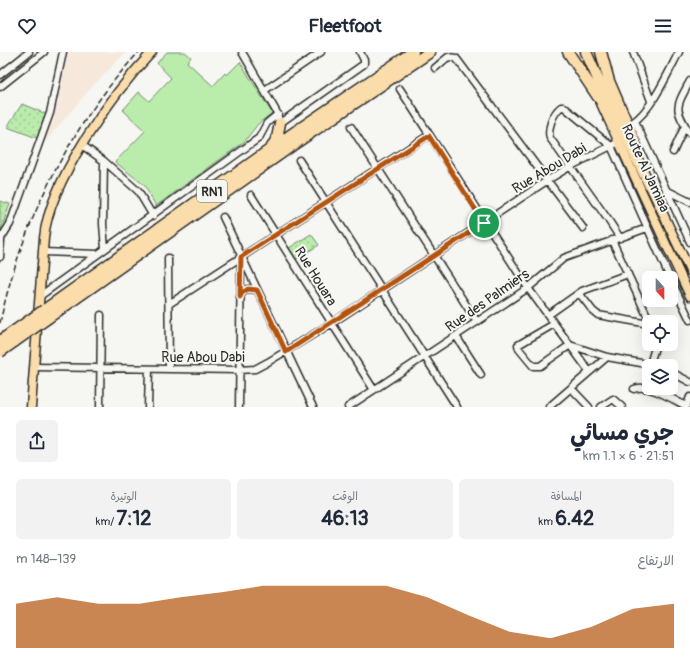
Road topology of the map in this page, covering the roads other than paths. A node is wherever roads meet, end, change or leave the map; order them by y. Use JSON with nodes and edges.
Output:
{"nodes":[{"id":1,"x":29,"y":52,"type":"edge"},
{"id":2,"x":44,"y":52,"type":"edge"},
{"id":3,"x":63,"y":52,"type":"edge"},
{"id":4,"x":152,"y":52,"type":"edge"},
{"id":5,"x":242,"y":52,"type":"edge"},
{"id":6,"x":321,"y":52,"type":"edge"},
{"id":7,"x":360,"y":52,"type":"edge"},
{"id":8,"x":402,"y":52,"type":"edge"},
{"id":9,"x":408,"y":52,"type":"edge"},
{"id":10,"x":413,"y":52,"type":"edge"},
{"id":11,"x":430,"y":52,"type":"edge"},
{"id":12,"x":439,"y":52,"type":"edge"},
{"id":13,"x":568,"y":52,"type":"edge"},
{"id":14,"x":578,"y":52,"type":"edge"},
{"id":15,"x":586,"y":52,"type":"edge"},
{"id":16,"x":601,"y":52,"type":"edge"},
{"id":17,"x":633,"y":52,"type":"edge"},
{"id":18,"x":679,"y":52,"type":"edge"},
{"id":19,"x":435,"y":68,"type":"dead end"},
{"id":20,"x":380,"y":74,"type":"junction"},
{"id":21,"x":0,"y":75,"type":"edge"},
{"id":22,"x":690,"y":81,"type":"edge"},
{"id":23,"x":0,"y":87,"type":"edge"},
{"id":24,"x":400,"y":89,"type":"dead end"},
{"id":25,"x":265,"y":90,"type":"junction"},
{"id":26,"x":598,"y":97,"type":"junction"},
{"id":27,"x":651,"y":101,"type":"junction"},
{"id":28,"x":279,"y":118,"type":"junction"},
{"id":29,"x":632,"y":123,"type":"junction"},
{"id":30,"x":351,"y":127,"type":"dead end"},
{"id":31,"x":688,"y":130,"type":"edge"},
{"id":32,"x":429,"y":136,"type":"junction"},
{"id":33,"x":291,"y":141,"type":"junction"},
{"id":34,"x":619,"y":142,"type":"junction"},
{"id":35,"x":82,"y":145,"type":"junction"},
{"id":36,"x":611,"y":146,"type":"junction"},
{"id":37,"x":269,"y":151,"type":"junction"},
{"id":38,"x":673,"y":152,"type":"dead end"},
{"id":39,"x":299,"y":160,"type":"dead end"},
{"id":40,"x":104,"y":161,"type":"junction"},
{"id":41,"x":571,"y":166,"type":"junction"},
{"id":42,"x":378,"y":169,"type":"junction"},
{"id":43,"x":548,"y":180,"type":"junction"},
{"id":44,"x":649,"y":184,"type":"junction"},
{"id":45,"x":666,"y":190,"type":"junction"},
{"id":46,"x":250,"y":195,"type":"dead end"},
{"id":47,"x":326,"y":202,"type":"junction"},
{"id":48,"x":690,"y":202,"type":"edge"},
{"id":49,"x":153,"y":216,"type":"junction"},
{"id":50,"x":223,"y":217,"type":"dead end"},
{"id":51,"x":484,"y":223,"type":"junction"},
{"id":52,"x":583,"y":228,"type":"dead end"},
{"id":53,"x":647,"y":228,"type":"junction"},
{"id":54,"x":276,"y":234,"type":"junction"},
{"id":55,"x":620,"y":238,"type":"junction"},
{"id":56,"x":0,"y":240,"type":"edge"},
{"id":57,"x":612,"y":240,"type":"junction"},
{"id":58,"x":690,"y":242,"type":"edge"},
{"id":59,"x":105,"y":249,"type":"junction"},
{"id":60,"x":43,"y":252,"type":"junction"},
{"id":61,"x":97,"y":254,"type":"junction"},
{"id":62,"x":433,"y":255,"type":"junction"},
{"id":63,"x":0,"y":257,"type":"edge"},
{"id":64,"x":241,"y":257,"type":"junction"},
{"id":65,"x":168,"y":258,"type":"dead end"},
{"id":66,"x":667,"y":271,"type":"edge"},
{"id":67,"x":690,"y":271,"type":"edge"},
{"id":68,"x":628,"y":274,"type":"junction"},
{"id":69,"x":528,"y":288,"type":"junction"},
{"id":70,"x":382,"y":289,"type":"junction"},
{"id":71,"x":257,"y":290,"type":"junction"},
{"id":72,"x":579,"y":293,"type":"junction"},
{"id":73,"x":678,"y":294,"type":"edge"},
{"id":74,"x":40,"y":296,"type":"junction"},
{"id":75,"x":690,"y":296,"type":"edge"},
{"id":76,"x":240,"y":297,"type":"junction"},
{"id":77,"x":169,"y":304,"type":"junction"},
{"id":78,"x":46,"y":314,"type":"junction"},
{"id":79,"x":101,"y":315,"type":"dead end"},
{"id":80,"x":548,"y":315,"type":"junction"},
{"id":81,"x":646,"y":315,"type":"edge"},
{"id":82,"x":690,"y":320,"type":"edge"},
{"id":83,"x":477,"y":322,"type":"junction"},
{"id":84,"x":642,"y":322,"type":"edge"},
{"id":85,"x":332,"y":323,"type":"junction"},
{"id":86,"x":554,"y":324,"type":"junction"},
{"id":87,"x":456,"y":336,"type":"junction"},
{"id":88,"x":0,"y":341,"type":"edge"},
{"id":89,"x":570,"y":345,"type":"junction"},
{"id":90,"x":0,"y":352,"type":"edge"},
{"id":91,"x":286,"y":352,"type":"junction"},
{"id":92,"x":425,"y":357,"type":"junction"},
{"id":93,"x":607,"y":357,"type":"junction"},
{"id":94,"x":642,"y":363,"type":"edge"},
{"id":95,"x":34,"y":367,"type":"junction"},
{"id":96,"x":101,"y":368,"type":"junction"},
{"id":97,"x":149,"y":368,"type":"junction"},
{"id":98,"x":169,"y":368,"type":"junction"},
{"id":99,"x":240,"y":370,"type":"junction"},
{"id":100,"x":590,"y":371,"type":"junction"},
{"id":101,"x":481,"y":374,"type":"dead end"},
{"id":102,"x":678,"y":376,"type":"edge"},
{"id":103,"x":690,"y":382,"type":"edge"},
{"id":104,"x":571,"y":388,"type":"junction"},
{"id":105,"x":634,"y":389,"type":"dead end"},
{"id":106,"x":374,"y":390,"type":"junction"},
{"id":107,"x":690,"y":397,"type":"edge"},
{"id":108,"x":686,"y":406,"type":"edge"},
{"id":109,"x":31,"y":407,"type":"edge"},
{"id":110,"x":100,"y":407,"type":"edge"},
{"id":111,"x":148,"y":407,"type":"edge"},
{"id":112,"x":239,"y":407,"type":"edge"},
{"id":113,"x":313,"y":407,"type":"edge"},
{"id":114,"x":348,"y":407,"type":"edge"},
{"id":115,"x":457,"y":407,"type":"edge"},
{"id":116,"x":548,"y":407,"type":"edge"},
{"id":117,"x":589,"y":407,"type":"edge"},
{"id":118,"x":601,"y":407,"type":"edge"},
{"id":119,"x":622,"y":407,"type":"edge"}],
"edges":[{"from":1,"to":21,"type":"street"},
{"from":2,"to":23,"type":"street"},
{"from":3,"to":56,"type":"street"},
{"from":4,"to":35,"type":"main road"},
{"from":5,"to":25,"type":"street"},
{"from":6,"to":25,"type":"street"},
{"from":7,"to":28,"type":"street"},
{"from":8,"to":20,"type":"highway"},
{"from":9,"to":20,"type":"highway"},
{"from":10,"to":20,"type":"highway","number":"RN1"},
{"from":11,"to":33,"type":"highway","number":"RN1"},
{"from":12,"to":33,"type":"highway"},
{"from":13,"to":26,"type":"highway"},
{"from":14,"to":26,"type":"highway","name":"Route Al Jamiaa"},
{"from":15,"to":44,"type":"highway","name":"Route Al Jamiaa"},
{"from":16,"to":29,"type":"highway"},
{"from":17,"to":27,"type":"street"},
{"from":18,"to":27,"type":"street"},
{"from":19,"to":43,"type":"street"},
{"from":20,"to":33,"type":"highway","number":"RN1"},
{"from":22,"to":31,"type":"street"},
{"from":24,"to":32,"type":"street"},
{"from":25,"to":28,"type":"street"},
{"from":26,"to":34,"type":"main road","name":"Route Al Jamiaa"},
{"from":27,"to":29,"type":"street"},
{"from":28,"to":33,"type":"highway"},
{"from":28,"to":37,"type":"highway"},
{"from":28,"to":49,"type":"street"},
{"from":29,"to":44,"type":"highway"},
{"from":29,"to":45,"type":"street"},
{"from":30,"to":42,"type":"street"},
{"from":31,"to":38,"type":"street"},
{"from":32,"to":42,"type":"street"},
{"from":32,"to":51,"type":"street"},
{"from":33,"to":37,"type":"highway","number":"RN1"},
{"from":33,"to":78,"type":"highway","number":"RN1"},
{"from":34,"to":36,"type":"street","name":"Rue Abou Dabi"},
{"from":34,"to":75,"type":"main road","name":"Route Al Jamiaa"},
{"from":35,"to":40,"type":"street"},
{"from":35,"to":60,"type":"main road"},
{"from":36,"to":41,"type":"street","name":"Rue Abou Dabi"},
{"from":36,"to":41,"type":"street"},
{"from":36,"to":53,"type":"street"},
{"from":37,"to":78,"type":"highway","number":"RN1"},
{"from":39,"to":47,"type":"street"},
{"from":40,"to":49,"type":"street"},
{"from":40,"to":59,"type":"street"},
{"from":41,"to":43,"type":"street","name":"Rue Abou Dabi"},
{"from":41,"to":55,"type":"street"},
{"from":42,"to":47,"type":"street"},
{"from":42,"to":62,"type":"street"},
{"from":43,"to":51,"type":"street","name":"Rue Abou Dabi"},
{"from":43,"to":52,"type":"street"},
{"from":44,"to":67,"type":"main road","name":"Route Al Jamiaa"},
{"from":45,"to":48,"type":"street"},
{"from":45,"to":58,"type":"street"},
{"from":46,"to":54,"type":"street","name":"Rue Houara"},
{"from":47,"to":54,"type":"street"},
{"from":47,"to":70,"type":"street"},
{"from":49,"to":59,"type":"street"},
{"from":50,"to":64,"type":"street"},
{"from":51,"to":62,"type":"street","name":"Rue Abou Dabi"},
{"from":51,"to":69,"type":"street"},
{"from":53,"to":55,"type":"street","name":"Rue des Palmiers"},
{"from":53,"to":66,"type":"street"},
{"from":54,"to":64,"type":"street"},
{"from":54,"to":85,"type":"street","name":"Rue Houara"},
{"from":55,"to":57,"type":"street","name":"Rue des Palmiers"},
{"from":56,"to":63,"type":"street"},
{"from":57,"to":68,"type":"street"},
{"from":57,"to":69,"type":"street","name":"Rue des Palmiers"},
{"from":59,"to":61,"type":"street"},
{"from":60,"to":61,"type":"street"},
{"from":60,"to":74,"type":"main road"},
{"from":61,"to":74,"type":"street"},
{"from":62,"to":70,"type":"street","name":"Rue Abou Dabi"},
{"from":62,"to":83,"type":"street"},
{"from":64,"to":71,"type":"street"},
{"from":64,"to":76,"type":"street"},
{"from":64,"to":77,"type":"street"},
{"from":65,"to":77,"type":"street"},
{"from":68,"to":72,"type":"street"},
{"from":68,"to":81,"type":"street"},
{"from":69,"to":80,"type":"street"},
{"from":69,"to":83,"type":"street","name":"Rue des Palmiers"},
{"from":70,"to":85,"type":"street","name":"Rue Abou Dabi"},
{"from":70,"to":92,"type":"street"},
{"from":71,"to":76,"type":"street"},
{"from":71,"to":91,"type":"street"},
{"from":72,"to":80,"type":"street"},
{"from":72,"to":84,"type":"street"},
{"from":73,"to":82,"type":"street"},
{"from":74,"to":95,"type":"main road"},
{"from":76,"to":99,"type":"street"},
{"from":77,"to":98,"type":"street"},
{"from":78,"to":88,"type":"highway","number":"RN1","bridge":true},
{"from":78,"to":90,"type":"highway","number":"RN1","bridge":true},
{"from":79,"to":96,"type":"street"},
{"from":80,"to":86,"type":"street"},
{"from":83,"to":87,"type":"street","name":"Rue des Palmiers"},
{"from":85,"to":91,"type":"street","name":"Rue Abou Dabi"},
{"from":85,"to":106,"type":"street","name":"Rue Houara"},
{"from":86,"to":89,"type":"street"},
{"from":86,"to":89,"type":"street"},
{"from":87,"to":92,"type":"street","name":"Rue des Palmiers"},
{"from":87,"to":101,"type":"street"},
{"from":89,"to":93,"type":"street"},
{"from":89,"to":100,"type":"street"},
{"from":91,"to":99,"type":"street","name":"Rue Abou Dabi"},
{"from":91,"to":113,"type":"street"},
{"from":92,"to":106,"type":"street","name":"Rue des Palmiers"},
{"from":92,"to":115,"type":"street"},
{"from":93,"to":94,"type":"street"},
{"from":93,"to":100,"type":"street"},
{"from":95,"to":96,"type":"street","name":"Rue Abou Dabi"},
{"from":95,"to":109,"type":"main road"},
{"from":96,"to":97,"type":"street","name":"Rue Abou Dabi"},
{"from":96,"to":110,"type":"street"},
{"from":97,"to":98,"type":"street","name":"Rue Abou Dabi"},
{"from":97,"to":111,"type":"street"},
{"from":98,"to":99,"type":"street","name":"Rue Abou Dabi"},
{"from":99,"to":112,"type":"street"},
{"from":100,"to":104,"type":"street"},
{"from":102,"to":103,"type":"street"},
{"from":104,"to":116,"type":"street"},
{"from":104,"to":117,"type":"street"},
{"from":105,"to":108,"type":"street"},
{"from":106,"to":114,"type":"street","name":"Rue des Palmiers"},
{"from":107,"to":108,"type":"street"},
{"from":118,"to":119,"type":"street"}]}
